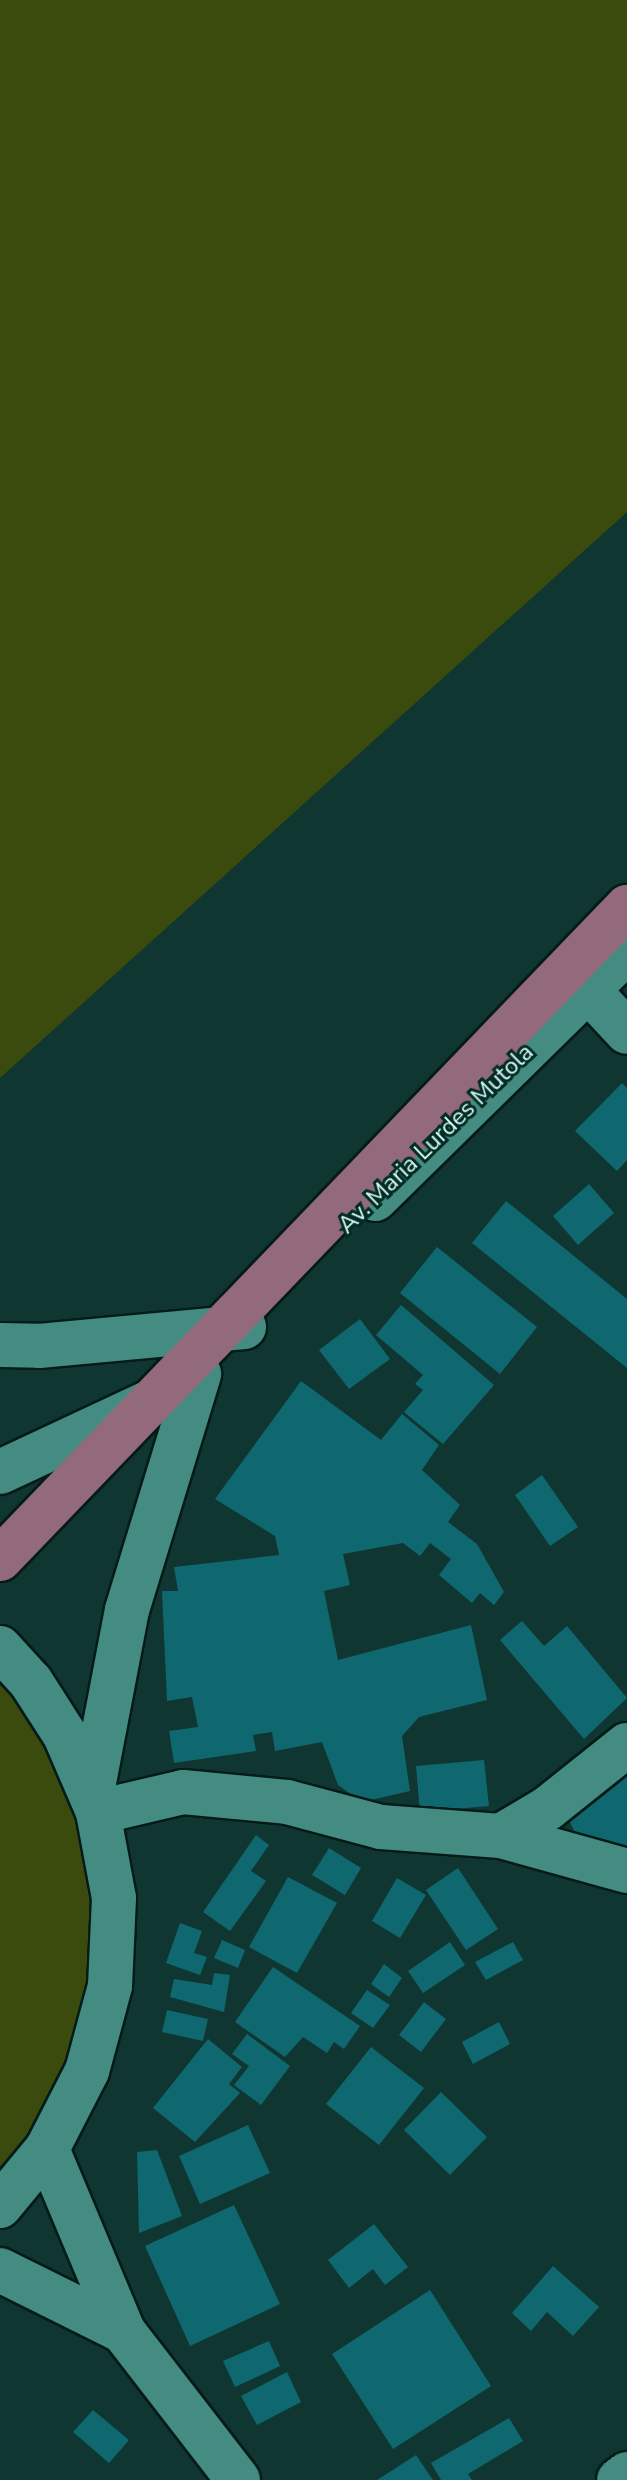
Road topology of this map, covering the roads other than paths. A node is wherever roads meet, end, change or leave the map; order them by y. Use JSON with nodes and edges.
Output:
{"nodes":[{"id":1,"x":627,"y":907,"type":"edge"},
{"id":2,"x":627,"y":951,"type":"edge"},
{"id":3,"x":588,"y":990,"type":"junction"},
{"id":4,"x":627,"y":1032,"type":"edge"},
{"id":5,"x":244,"y":1327,"type":"junction"},
{"id":6,"x":0,"y":1345,"type":"edge"},
{"id":7,"x":199,"y":1374,"type":"junction"},
{"id":8,"x":0,"y":1472,"type":"edge"},
{"id":9,"x":0,"y":1559,"type":"edge"},
{"id":10,"x":0,"y":1648,"type":"edge"},
{"id":11,"x":627,"y":1745,"type":"edge"},
{"id":12,"x":95,"y":1802,"type":"junction"},
{"id":13,"x":501,"y":1836,"type":"junction"},
{"id":14,"x":627,"y":1871,"type":"edge"},
{"id":15,"x":47,"y":2149,"type":"junction"},
{"id":16,"x":0,"y":2206,"type":"edge"},
{"id":17,"x":0,"y":2270,"type":"edge"},
{"id":18,"x":123,"y":2331,"type":"junction"},
{"id":19,"x":627,"y":2474,"type":"edge"},
{"id":20,"x":238,"y":2480,"type":"edge"},
{"id":21,"x":619,"y":2480,"type":"edge"}],
"edges":[{"from":1,"to":9,"type":"main road"},
{"from":2,"to":3,"type":"main road","name":"Av. Maria Lurdes Mutola"},
{"from":3,"to":4,"type":"main road"},
{"from":3,"to":5,"type":"main road","name":"Av. Maria Lurdes Mutola"},
{"from":5,"to":6,"type":"main road"},
{"from":5,"to":7,"type":"main road","name":"Av. Maria Lurdes Mutola"},
{"from":7,"to":8,"type":"main road"},
{"from":7,"to":12,"type":"main road"},
{"from":10,"to":12,"type":"main road"},
{"from":11,"to":13,"type":"main road"},
{"from":12,"to":13,"type":"main road"},
{"from":12,"to":15,"type":"main road"},
{"from":13,"to":14,"type":"main road"},
{"from":15,"to":16,"type":"main road"},
{"from":15,"to":18,"type":"main road"},
{"from":17,"to":18,"type":"main road"},
{"from":18,"to":20,"type":"main road"},
{"from":19,"to":21,"type":"main road"}]}
